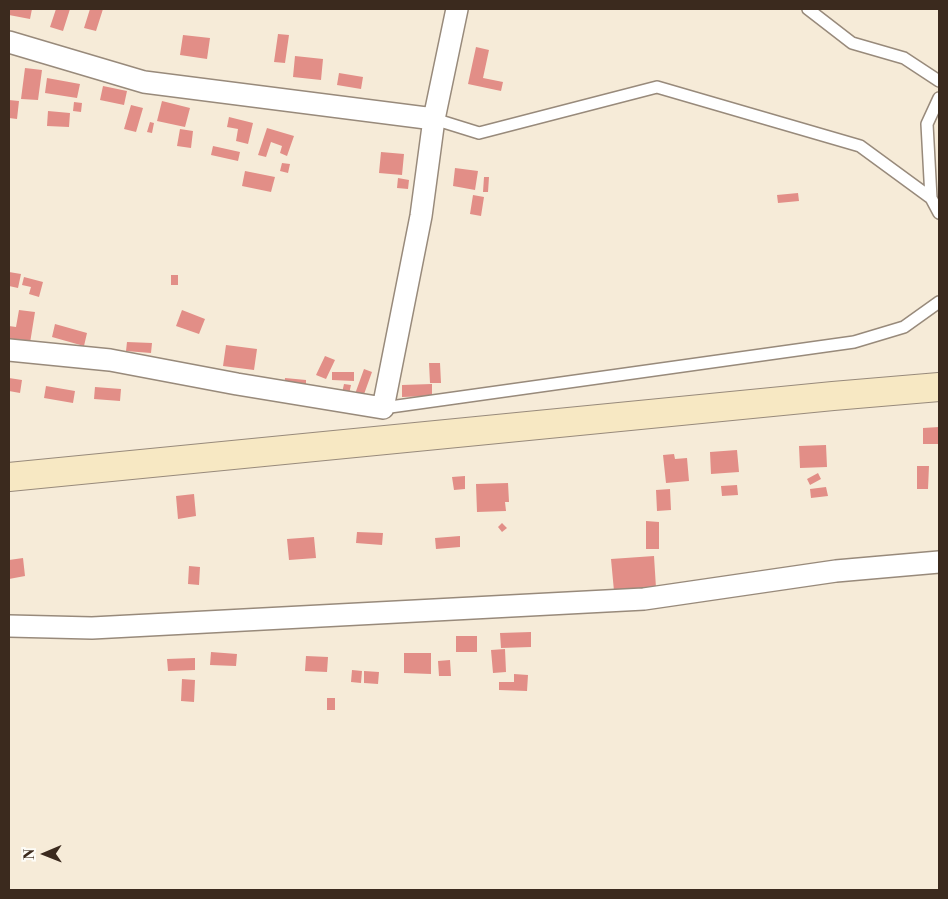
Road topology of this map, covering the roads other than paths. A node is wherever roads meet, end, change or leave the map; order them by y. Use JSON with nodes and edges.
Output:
{"nodes":[{"id":1,"x":457,"y":9,"type":"edge"},
{"id":2,"x":808,"y":9,"type":"edge"},
{"id":3,"x":9,"y":42,"type":"edge"},
{"id":4,"x":939,"y":81,"type":"edge"},
{"id":5,"x":939,"y":98,"type":"edge"},
{"id":6,"x":434,"y":119,"type":"junction"},
{"id":7,"x":931,"y":198,"type":"junction"},
{"id":8,"x":939,"y":213,"type":"edge"},
{"id":9,"x":939,"y":302,"type":"edge"},
{"id":10,"x":9,"y":350,"type":"edge"},
{"id":11,"x":939,"y":387,"type":"edge"},
{"id":12,"x":382,"y":408,"type":"junction"},
{"id":13,"x":9,"y":477,"type":"edge"},
{"id":14,"x":939,"y":562,"type":"edge"},
{"id":15,"x":9,"y":626,"type":"edge"}],
"edges":[{"from":1,"to":6,"type":"street"},
{"from":2,"to":4,"type":"lane"},
{"from":3,"to":6,"type":"street"},
{"from":5,"to":7,"type":"lane"},
{"from":6,"to":7,"type":"lane"},
{"from":6,"to":12,"type":"street"},
{"from":7,"to":8,"type":"lane"},
{"from":9,"to":12,"type":"lane"},
{"from":10,"to":12,"type":"street"},
{"from":11,"to":13,"type":"main road"},
{"from":14,"to":15,"type":"street"}]}
